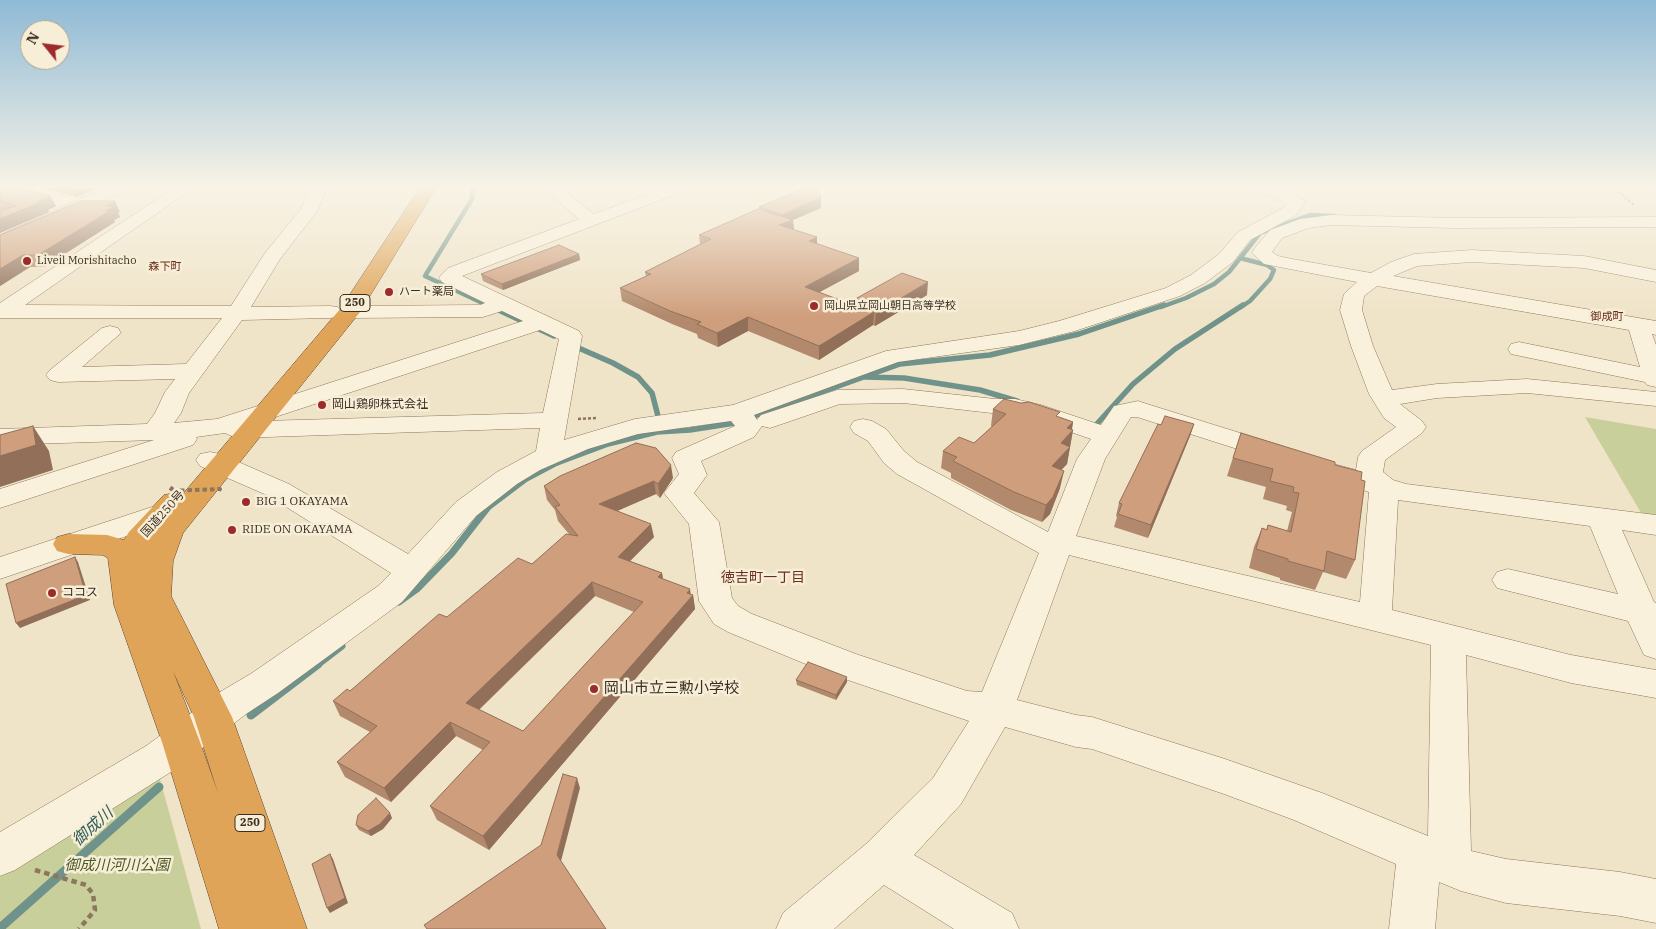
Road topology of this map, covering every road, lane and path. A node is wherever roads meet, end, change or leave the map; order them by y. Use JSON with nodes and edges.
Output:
{"nodes":[{"id":1,"x":27,"y":229,"type":"edge"},
{"id":2,"x":123,"y":229,"type":"edge"},
{"id":3,"x":294,"y":229,"type":"edge"},
{"id":4,"x":390,"y":229,"type":"edge"},
{"id":5,"x":398,"y":229,"type":"edge"},
{"id":6,"x":567,"y":229,"type":"edge"},
{"id":7,"x":1268,"y":229,"type":"edge"},
{"id":8,"x":1289,"y":229,"type":"edge"},
{"id":9,"x":1545,"y":229,"type":"edge"},
{"id":10,"x":1257,"y":238,"type":"junction"},
{"id":11,"x":0,"y":241,"type":"edge"},
{"id":12,"x":1584,"y":262,"type":"junction"},
{"id":13,"x":1656,"y":276,"type":"edge"},
{"id":14,"x":1372,"y":280,"type":"junction"},
{"id":15,"x":495,"y":306,"type":"junction"},
{"id":16,"x":0,"y":311,"type":"edge"},
{"id":17,"x":340,"y":312,"type":"junction"},
{"id":18,"x":236,"y":313,"type":"junction"},
{"id":19,"x":534,"y":324,"type":"junction"},
{"id":20,"x":1647,"y":326,"type":"edge"},
{"id":21,"x":110,"y":334,"type":"dead end"},
{"id":22,"x":193,"y":371,"type":"junction"},
{"id":23,"x":1656,"y":383,"type":"edge"},
{"id":24,"x":1526,"y":386,"type":"junction"},
{"id":25,"x":1384,"y":399,"type":"junction"},
{"id":26,"x":744,"y":419,"type":"junction"},
{"id":27,"x":555,"y":420,"type":"junction"},
{"id":28,"x":244,"y":423,"type":"junction"},
{"id":29,"x":863,"y":427,"type":"dead end"},
{"id":30,"x":156,"y":432,"type":"junction"},
{"id":31,"x":1107,"y":436,"type":"junction"},
{"id":32,"x":0,"y":437,"type":"edge"},
{"id":33,"x":550,"y":455,"type":"junction"},
{"id":34,"x":218,"y":472,"type":"junction"},
{"id":35,"x":1384,"y":488,"type":"junction"},
{"id":36,"x":0,"y":499,"type":"edge"},
{"id":37,"x":175,"y":504,"type":"junction"},
{"id":38,"x":1602,"y":518,"type":"junction"},
{"id":39,"x":1656,"y":525,"type":"edge"},
{"id":40,"x":68,"y":544,"type":"junction"},
{"id":41,"x":1057,"y":545,"type":"junction"},
{"id":42,"x":126,"y":566,"type":"junction"},
{"id":43,"x":0,"y":568,"type":"edge"},
{"id":44,"x":412,"y":572,"type":"junction"},
{"id":45,"x":1508,"y":580,"type":"dead end"},
{"id":46,"x":1649,"y":614,"type":"edge"},
{"id":47,"x":1375,"y":618,"type":"junction"},
{"id":48,"x":1448,"y":637,"type":"junction"},
{"id":49,"x":1656,"y":646,"type":"edge"},
{"id":50,"x":1656,"y":684,"type":"edge"},
{"id":51,"x":994,"y":710,"type":"junction"},
{"id":52,"x":214,"y":717,"type":"junction"},
{"id":53,"x":181,"y":742,"type":"junction"},
{"id":54,"x":0,"y":855,"type":"edge"},
{"id":55,"x":880,"y":859,"type":"junction"},
{"id":56,"x":1426,"y":863,"type":"junction"},
{"id":57,"x":36,"y":869,"type":"dead end"},
{"id":58,"x":1656,"y":901,"type":"edge"},
{"id":59,"x":235,"y":926,"type":"edge"},
{"id":60,"x":79,"y":929,"type":"edge"},
{"id":61,"x":284,"y":929,"type":"edge"},
{"id":62,"x":799,"y":929,"type":"edge"},
{"id":63,"x":996,"y":929,"type":"edge"},
{"id":64,"x":1412,"y":929,"type":"edge"}],
"edges":[{"from":1,"to":11,"type":"street"},
{"from":2,"to":16,"type":"street"},
{"from":3,"to":18,"type":"street"},
{"from":4,"to":17,"type":"highway","name":"国道250号","number":"250"},
{"from":5,"to":17,"type":"highway","name":"国道250号","number":"250"},
{"from":6,"to":15,"type":"street"},
{"from":7,"to":10,"type":"street"},
{"from":8,"to":10,"type":"street"},
{"from":9,"to":12,"type":"street"},
{"from":10,"to":14,"type":"street"},
{"from":10,"to":26,"type":"street"},
{"from":12,"to":13,"type":"street"},
{"from":12,"to":14,"type":"street"},
{"from":14,"to":20,"type":"street"},
{"from":14,"to":25,"type":"street"},
{"from":15,"to":17,"type":"street"},
{"from":15,"to":19,"type":"street"},
{"from":16,"to":18,"type":"street"},
{"from":17,"to":18,"type":"street"},
{"from":17,"to":28,"type":"highway","name":"国道250号","number":"250"},
{"from":17,"to":28,"type":"highway","name":"国道250号","number":"250"},
{"from":18,"to":22,"type":"street"},
{"from":19,"to":27,"type":"street"},
{"from":19,"to":28,"type":"street"},
{"from":20,"to":23,"type":"street"},
{"from":21,"to":22,"type":"street"},
{"from":22,"to":30,"type":"street"},
{"from":23,"to":24,"type":"street"},
{"from":23,"to":24,"type":"street"},
{"from":24,"to":25,"type":"street"},
{"from":25,"to":35,"type":"street"},
{"from":26,"to":31,"type":"street"},
{"from":26,"to":33,"type":"street"},
{"from":26,"to":51,"type":"street"},
{"from":27,"to":28,"type":"street"},
{"from":27,"to":33,"type":"street"},
{"from":28,"to":30,"type":"street"},
{"from":28,"to":34,"type":"highway","name":"国道250号","number":"250"},
{"from":28,"to":36,"type":"street"},
{"from":29,"to":41,"type":"street"},
{"from":30,"to":32,"type":"street"},
{"from":31,"to":35,"type":"street"},
{"from":31,"to":41,"type":"street"},
{"from":33,"to":44,"type":"street"},
{"from":34,"to":37,"type":"highway","name":"国道250号","number":"250"},
{"from":34,"to":37,"type":"path","bridge":true},
{"from":34,"to":44,"type":"street"},
{"from":35,"to":38,"type":"street"},
{"from":35,"to":47,"type":"street"},
{"from":37,"to":40,"type":"street"},
{"from":37,"to":42,"type":"highway","name":"国道250号","number":"250"},
{"from":37,"to":52,"type":"highway","name":"国道250号","number":"250"},
{"from":38,"to":39,"type":"street"},
{"from":38,"to":46,"type":"street"},
{"from":40,"to":42,"type":"highway"},
{"from":40,"to":43,"type":"street"},
{"from":41,"to":47,"type":"street"},
{"from":41,"to":51,"type":"street"},
{"from":42,"to":53,"type":"highway"},
{"from":44,"to":52,"type":"street"},
{"from":45,"to":46,"type":"street"},
{"from":46,"to":49,"type":"street"},
{"from":47,"to":48,"type":"street"},
{"from":48,"to":50,"type":"street"},
{"from":48,"to":56,"type":"street"},
{"from":51,"to":55,"type":"street"},
{"from":51,"to":56,"type":"street"},
{"from":52,"to":53,"type":"street"},
{"from":52,"to":61,"type":"highway","name":"国道250号","number":"250"},
{"from":53,"to":54,"type":"street"},
{"from":53,"to":59,"type":"highway"},
{"from":55,"to":62,"type":"street"},
{"from":55,"to":63,"type":"street"},
{"from":56,"to":58,"type":"street"},
{"from":56,"to":64,"type":"street"},
{"from":57,"to":60,"type":"path"}]}
